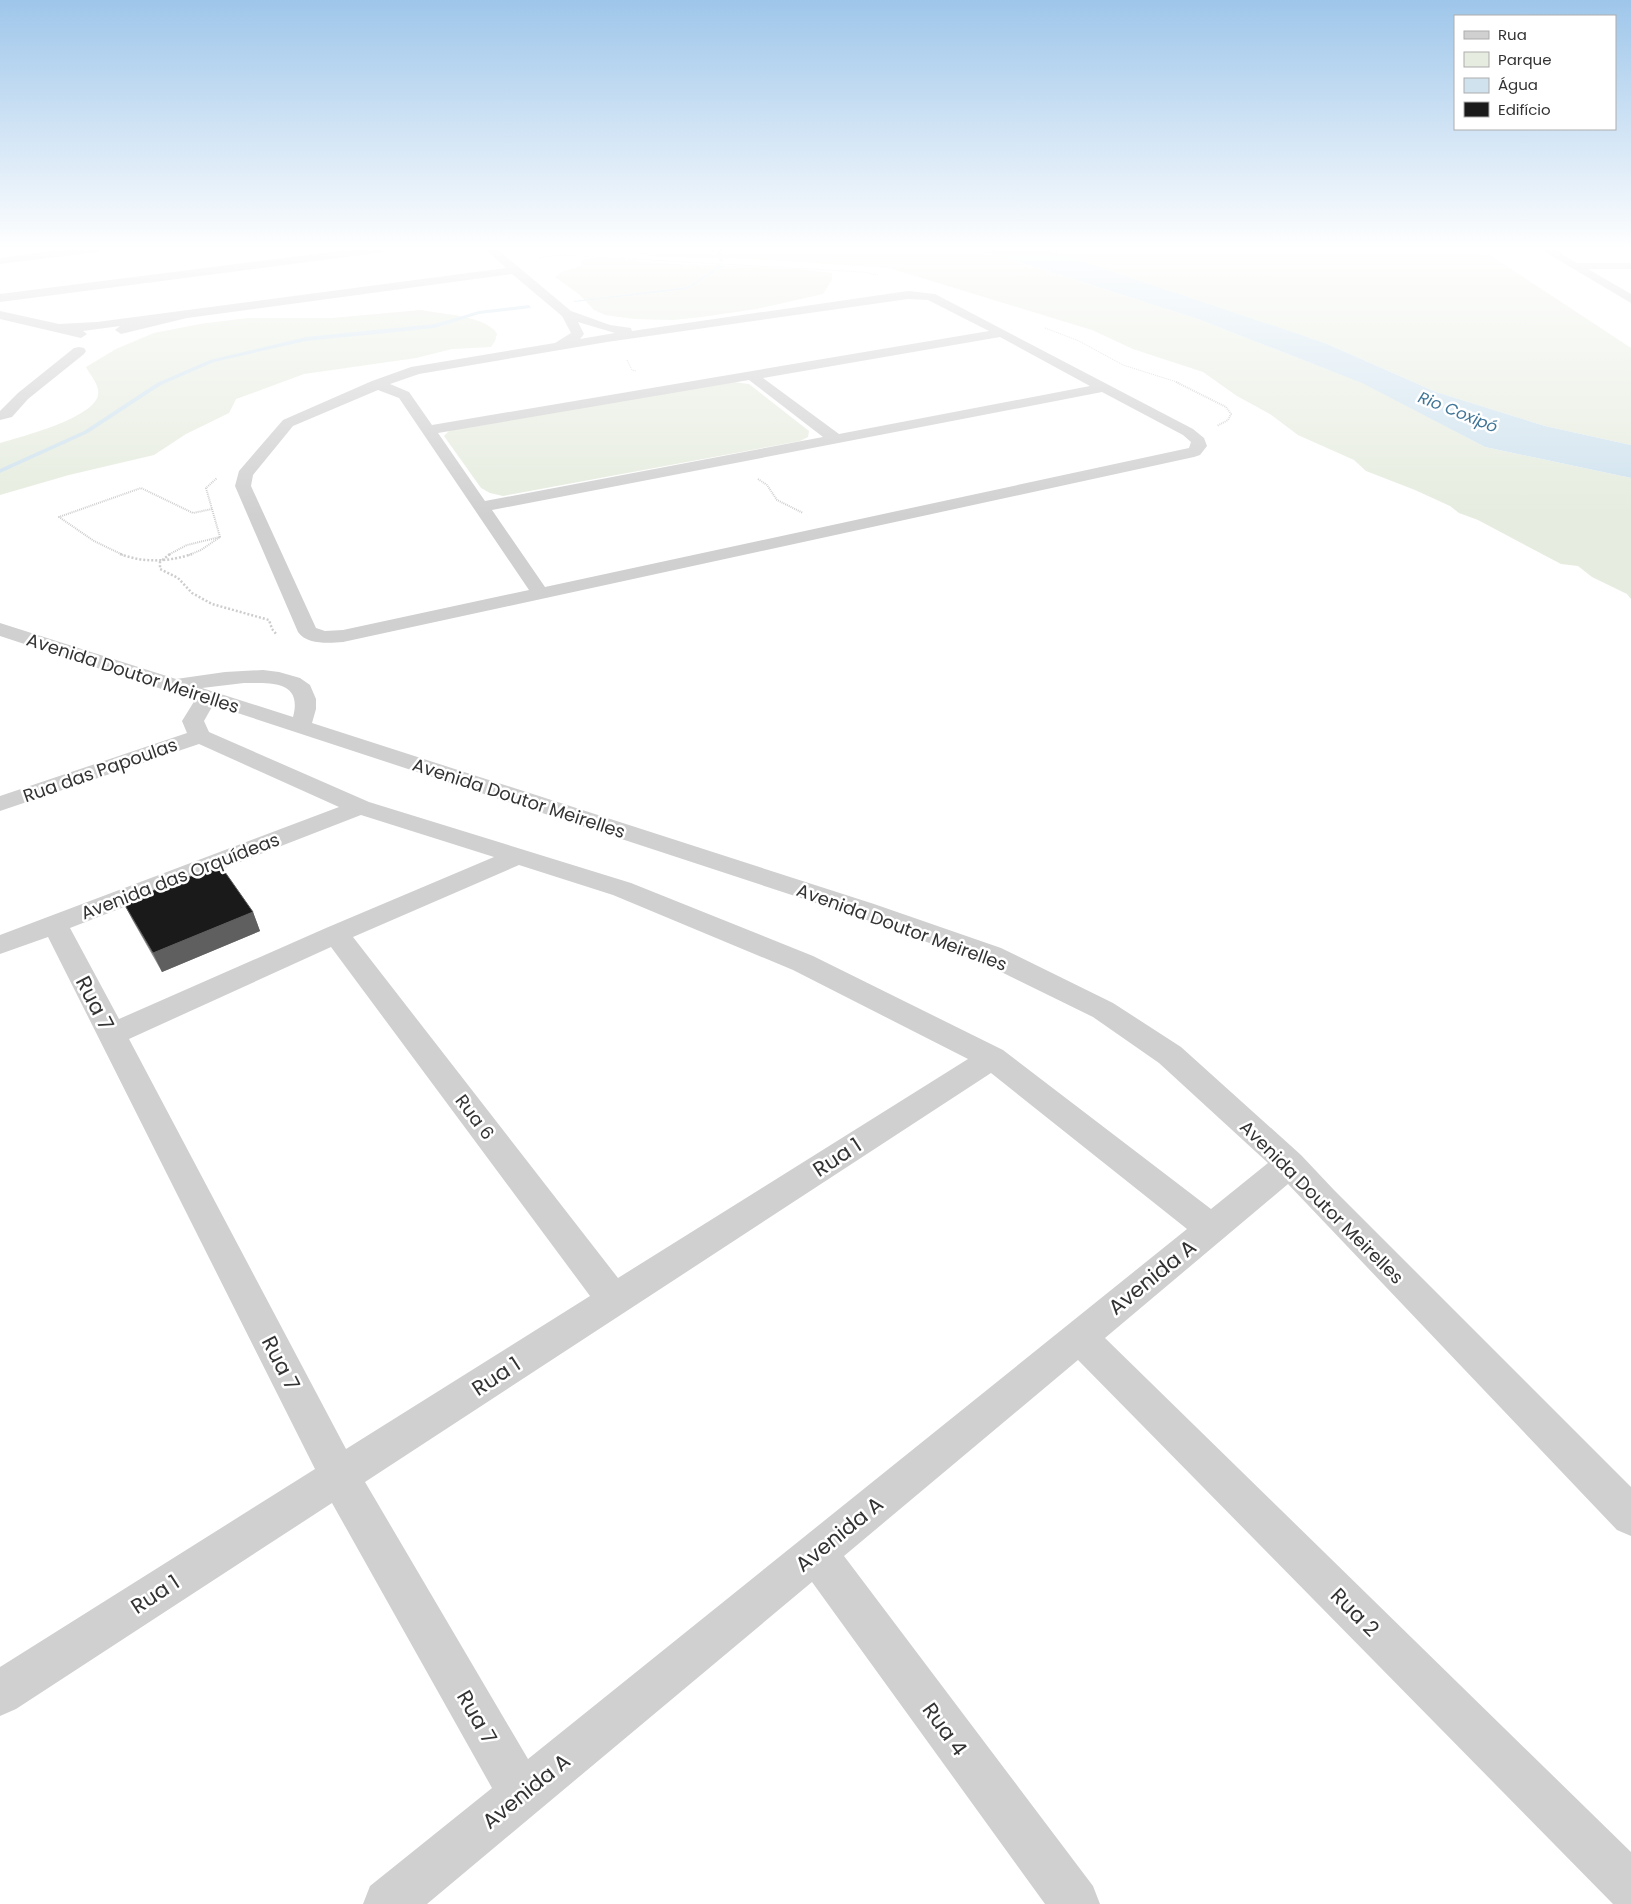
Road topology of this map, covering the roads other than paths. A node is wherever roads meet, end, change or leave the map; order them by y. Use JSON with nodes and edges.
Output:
{"nodes":[{"id":1,"x":91,"y":338,"type":"edge"},
{"id":2,"x":572,"y":338,"type":"edge"},
{"id":3,"x":611,"y":338,"type":"edge"},
{"id":4,"x":974,"y":338,"type":"edge"},
{"id":5,"x":1011,"y":338,"type":"edge"},
{"id":6,"x":559,"y":346,"type":"junction"},
{"id":7,"x":752,"y":376,"type":"junction"},
{"id":8,"x":377,"y":384,"type":"junction"},
{"id":9,"x":1105,"y":388,"type":"junction"},
{"id":10,"x":6,"y":396,"type":"dead end"},
{"id":11,"x":23,"y":396,"type":"junction"},
{"id":12,"x":0,"y":416,"type":"edge"},
{"id":13,"x":429,"y":430,"type":"junction"},
{"id":14,"x":836,"y":439,"type":"junction"},
{"id":15,"x":481,"y":506,"type":"junction"},
{"id":16,"x":541,"y":594,"type":"junction"},
{"id":17,"x":0,"y":629,"type":"edge"},
{"id":18,"x":172,"y":686,"type":"junction"},
{"id":19,"x":207,"y":698,"type":"junction"},
{"id":20,"x":300,"y":728,"type":"junction"},
{"id":21,"x":200,"y":736,"type":"junction"},
{"id":22,"x":0,"y":804,"type":"edge"},
{"id":23,"x":360,"y":807,"type":"junction"},
{"id":24,"x":519,"y":856,"type":"junction"},
{"id":25,"x":55,"y":924,"type":"junction"},
{"id":26,"x":336,"y":934,"type":"junction"},
{"id":27,"x":0,"y":945,"type":"edge"},
{"id":28,"x":111,"y":1035,"type":"junction"},
{"id":29,"x":992,"y":1058,"type":"junction"},
{"id":30,"x":1290,"y":1164,"type":"junction"},
{"id":31,"x":1212,"y":1228,"type":"junction"},
{"id":32,"x":614,"y":1300,"type":"junction"},
{"id":33,"x":1079,"y":1337,"type":"junction"},
{"id":34,"x":339,"y":1476,"type":"junction"},
{"id":35,"x":1631,"y":1516,"type":"edge"},
{"id":36,"x":816,"y":1553,"type":"junction"},
{"id":37,"x":0,"y":1693,"type":"edge"},
{"id":38,"x":522,"y":1795,"type":"junction"},
{"id":39,"x":1631,"y":1887,"type":"edge"},
{"id":40,"x":407,"y":1898,"type":"edge"},
{"id":41,"x":1075,"y":1904,"type":"edge"}],
"edges":[{"from":1,"to":11,"type":"street"},
{"from":2,"to":6,"type":"street"},
{"from":3,"to":6,"type":"street"},
{"from":4,"to":7,"type":"street"},
{"from":5,"to":9,"type":"street"},
{"from":6,"to":8,"type":"street"},
{"from":7,"to":13,"type":"street"},
{"from":7,"to":14,"type":"street"},
{"from":8,"to":13,"type":"street"},
{"from":8,"to":16,"type":"street"},
{"from":9,"to":14,"type":"street"},
{"from":9,"to":16,"type":"street"},
{"from":10,"to":11,"type":"street"},
{"from":11,"to":12,"type":"street"},
{"from":13,"to":15,"type":"street"},
{"from":14,"to":15,"type":"street"},
{"from":15,"to":16,"type":"street"},
{"from":17,"to":18,"type":"street","name":"Avenida Doutor Meirelles"},
{"from":18,"to":19,"type":"street","name":"Avenida Doutor Meirelles"},
{"from":18,"to":20,"type":"street"},
{"from":19,"to":20,"type":"street","name":"Avenida Doutor Meirelles"},
{"from":19,"to":21,"type":"street"},
{"from":20,"to":30,"type":"street","name":"Avenida Doutor Meirelles"},
{"from":21,"to":22,"type":"street","name":"Rua das Papoulas"},
{"from":21,"to":23,"type":"street"},
{"from":23,"to":24,"type":"street"},
{"from":23,"to":25,"type":"street","name":"Avenida das Orquídeas"},
{"from":24,"to":26,"type":"street"},
{"from":24,"to":29,"type":"street"},
{"from":25,"to":27,"type":"street","name":"Avenida das Orquídeas"},
{"from":25,"to":28,"type":"street","name":"Rua 7"},
{"from":26,"to":28,"type":"street"},
{"from":26,"to":32,"type":"street","name":"Rua 6"},
{"from":28,"to":34,"type":"street","name":"Rua 7"},
{"from":29,"to":31,"type":"street"},
{"from":29,"to":32,"type":"street","name":"Rua 1"},
{"from":30,"to":31,"type":"street","name":"Avenida A"},
{"from":30,"to":35,"type":"street","name":"Avenida Doutor Meirelles"},
{"from":31,"to":33,"type":"street","name":"Avenida A"},
{"from":32,"to":34,"type":"street","name":"Rua 1"},
{"from":33,"to":36,"type":"street","name":"Avenida A"},
{"from":33,"to":39,"type":"street","name":"Rua 2"},
{"from":34,"to":37,"type":"street","name":"Rua 1"},
{"from":34,"to":38,"type":"street","name":"Rua 7"},
{"from":36,"to":38,"type":"street","name":"Avenida A"},
{"from":36,"to":41,"type":"street","name":"Rua 4"},
{"from":38,"to":40,"type":"street","name":"Avenida A"}]}
